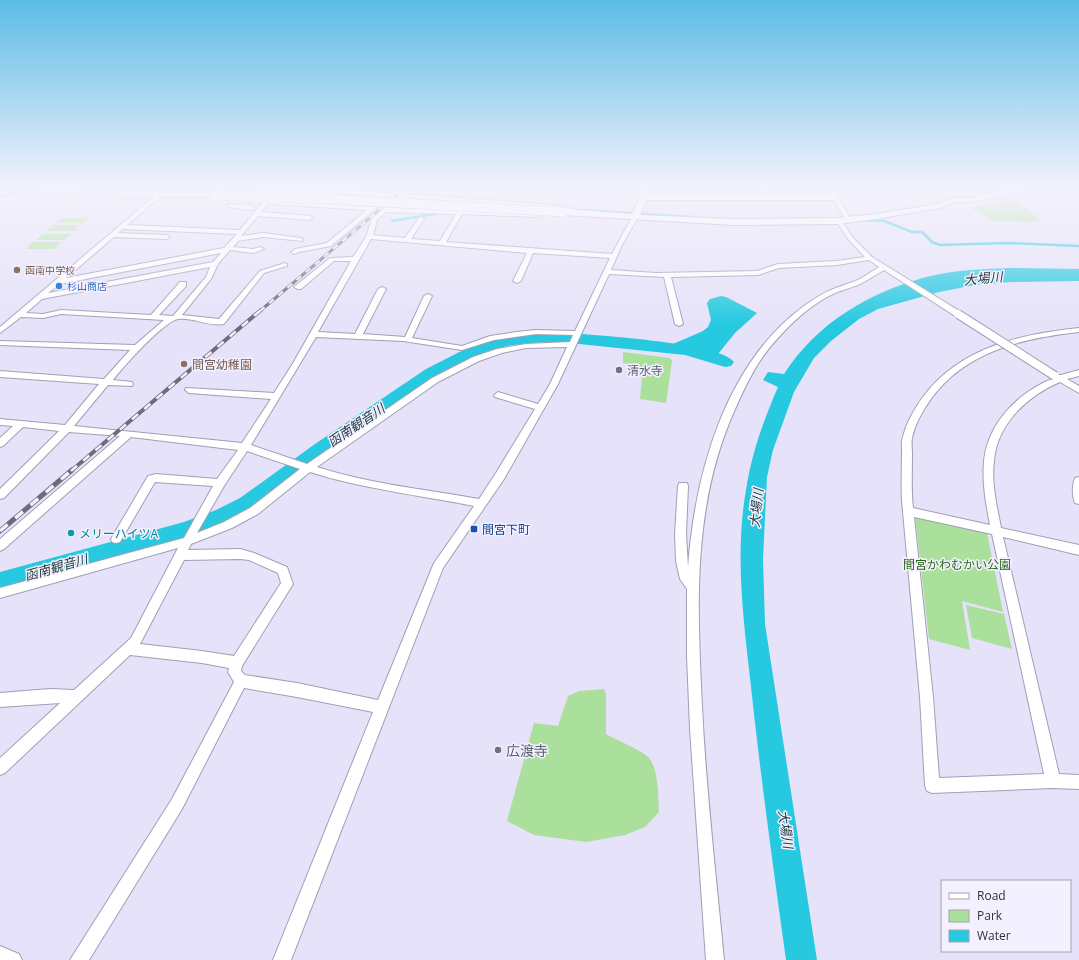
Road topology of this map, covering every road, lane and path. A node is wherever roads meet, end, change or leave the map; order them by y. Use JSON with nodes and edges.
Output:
{"nodes":[{"id":1,"x":240,"y":234,"type":"edge"},
{"id":2,"x":342,"y":234,"type":"edge"},
{"id":3,"x":370,"y":234,"type":"edge"},
{"id":4,"x":411,"y":234,"type":"edge"},
{"id":5,"x":447,"y":234,"type":"edge"},
{"id":6,"x":626,"y":234,"type":"edge"},
{"id":7,"x":849,"y":234,"type":"edge"},
{"id":8,"x":113,"y":235,"type":"joint"},
{"id":9,"x":167,"y":237,"type":"dead end"},
{"id":10,"x":369,"y":237,"type":"junction"},
{"id":11,"x":236,"y":239,"type":"junction"},
{"id":12,"x":301,"y":240,"type":"dead end"},
{"id":13,"x":407,"y":240,"type":"junction"},
{"id":14,"x":441,"y":244,"type":"junction"},
{"id":15,"x":227,"y":249,"type":"junction"},
{"id":16,"x":261,"y":249,"type":"dead end"},
{"id":17,"x":531,"y":251,"type":"junction"},
{"id":18,"x":294,"y":252,"type":"dead end"},
{"id":19,"x":614,"y":256,"type":"junction"},
{"id":20,"x":355,"y":259,"type":"junction"},
{"id":21,"x":866,"y":259,"type":"dead end"},
{"id":22,"x":215,"y":264,"type":"junction"},
{"id":23,"x":285,"y":265,"type":"dead end"},
{"id":24,"x":887,"y":269,"type":"junction"},
{"id":25,"x":607,"y":272,"type":"junction"},
{"id":26,"x":667,"y":274,"type":"junction"},
{"id":27,"x":517,"y":281,"type":"dead end"},
{"id":28,"x":56,"y":282,"type":"junction"},
{"id":29,"x":183,"y":284,"type":"dead end"},
{"id":30,"x":298,"y":287,"type":"dead end"},
{"id":31,"x":382,"y":289,"type":"dead end"},
{"id":32,"x":428,"y":296,"type":"dead end"},
{"id":33,"x":40,"y":297,"type":"junction"},
{"id":34,"x":19,"y":314,"type":"junction"},
{"id":35,"x":153,"y":317,"type":"junction"},
{"id":36,"x":174,"y":318,"type":"junction"},
{"id":37,"x":678,"y":324,"type":"dead end"},
{"id":38,"x":1079,"y":330,"type":"edge"},
{"id":39,"x":0,"y":331,"type":"edge"},
{"id":40,"x":578,"y":332,"type":"junction"},
{"id":41,"x":313,"y":334,"type":"junction"},
{"id":42,"x":358,"y":336,"type":"junction"},
{"id":43,"x":408,"y":339,"type":"junction"},
{"id":44,"x":0,"y":343,"type":"edge"},
{"id":45,"x":573,"y":344,"type":"junction"},
{"id":46,"x":137,"y":348,"type":"junction"},
{"id":47,"x":1079,"y":373,"type":"edge"},
{"id":48,"x":0,"y":374,"type":"edge"},
{"id":49,"x":1058,"y":377,"type":"junction"},
{"id":50,"x":107,"y":382,"type":"junction"},
{"id":51,"x":129,"y":384,"type":"dead end"},
{"id":52,"x":189,"y":390,"type":"dead end"},
{"id":53,"x":1079,"y":390,"type":"edge"},
{"id":54,"x":498,"y":395,"type":"dead end"},
{"id":55,"x":276,"y":396,"type":"junction"},
{"id":56,"x":540,"y":408,"type":"junction"},
{"id":57,"x":0,"y":422,"type":"edge"},
{"id":58,"x":21,"y":424,"type":"junction"},
{"id":59,"x":67,"y":428,"type":"junction"},
{"id":60,"x":129,"y":434,"type":"junction"},
{"id":61,"x":0,"y":444,"type":"edge"},
{"id":62,"x":245,"y":447,"type":"junction"},
{"id":63,"x":307,"y":468,"type":"junction"},
{"id":64,"x":1079,"y":481,"type":"edge"},
{"id":65,"x":220,"y":483,"type":"junction"},
{"id":66,"x":683,"y":486,"type":"dead end"},
{"id":67,"x":0,"y":495,"type":"edge"},
{"id":68,"x":1079,"y":500,"type":"edge"},
{"id":69,"x":481,"y":503,"type":"junction"},
{"id":70,"x":908,"y":511,"type":"junction"},
{"id":71,"x":996,"y":530,"type":"junction"},
{"id":72,"x":116,"y":539,"type":"dead end"},
{"id":73,"x":189,"y":539,"type":"junction"},
{"id":74,"x":0,"y":546,"type":"edge"},
{"id":75,"x":1079,"y":550,"type":"edge"},
{"id":76,"x":181,"y":555,"type":"junction"},
{"id":77,"x":692,"y":586,"type":"junction"},
{"id":78,"x":0,"y":593,"type":"edge"},
{"id":79,"x":128,"y":649,"type":"junction"},
{"id":80,"x":237,"y":663,"type":"junction"},
{"id":81,"x":241,"y":680,"type":"junction"},
{"id":82,"x":76,"y":697,"type":"junction"},
{"id":83,"x":0,"y":700,"type":"edge"},
{"id":84,"x":381,"y":707,"type":"junction"},
{"id":85,"x":0,"y":768,"type":"edge"},
{"id":86,"x":1053,"y":781,"type":"junction"},
{"id":87,"x":1079,"y":782,"type":"edge"},
{"id":88,"x":0,"y":955,"type":"edge"},
{"id":89,"x":13,"y":960,"type":"edge"},
{"id":90,"x":79,"y":960,"type":"edge"},
{"id":91,"x":282,"y":960,"type":"edge"},
{"id":92,"x":715,"y":960,"type":"edge"}],
"edges":[{"from":1,"to":11,"type":"street"},
{"from":2,"to":18,"type":"street"},
{"from":3,"to":10,"type":"street"},
{"from":4,"to":13,"type":"street"},
{"from":5,"to":14,"type":"street"},
{"from":6,"to":19,"type":"street"},
{"from":7,"to":24,"type":"street"},
{"from":8,"to":9,"type":"street"},
{"from":8,"to":28,"type":"street"},
{"from":10,"to":13,"type":"street"},
{"from":10,"to":20,"type":"street"},
{"from":11,"to":12,"type":"street"},
{"from":11,"to":15,"type":"street"},
{"from":13,"to":14,"type":"street"},
{"from":14,"to":17,"type":"street"},
{"from":15,"to":16,"type":"street"},
{"from":15,"to":22,"type":"street"},
{"from":15,"to":28,"type":"street"},
{"from":17,"to":19,"type":"street"},
{"from":17,"to":27,"type":"street"},
{"from":19,"to":25,"type":"street"},
{"from":20,"to":30,"type":"street"},
{"from":20,"to":41,"type":"street"},
{"from":21,"to":26,"type":"street"},
{"from":22,"to":33,"type":"street"},
{"from":22,"to":36,"type":"street"},
{"from":23,"to":36,"type":"street"},
{"from":24,"to":49,"type":"street","bridge":true},
{"from":24,"to":77,"type":"street"},
{"from":25,"to":26,"type":"street"},
{"from":25,"to":40,"type":"street"},
{"from":26,"to":37,"type":"street"},
{"from":28,"to":33,"type":"street"},
{"from":29,"to":35,"type":"street"},
{"from":31,"to":42,"type":"street"},
{"from":32,"to":43,"type":"street"},
{"from":33,"to":34,"type":"street"},
{"from":34,"to":35,"type":"street"},
{"from":34,"to":39,"type":"street"},
{"from":35,"to":36,"type":"street"},
{"from":36,"to":46,"type":"street"},
{"from":38,"to":70,"type":"street"},
{"from":40,"to":43,"type":"street"},
{"from":40,"to":45,"type":"street"},
{"from":41,"to":42,"type":"street"},
{"from":41,"to":55,"type":"street"},
{"from":42,"to":43,"type":"street"},
{"from":44,"to":46,"type":"street"},
{"from":45,"to":56,"type":"street"},
{"from":45,"to":63,"type":"street"},
{"from":46,"to":50,"type":"street"},
{"from":47,"to":49,"type":"street"},
{"from":48,"to":50,"type":"street"},
{"from":49,"to":53,"type":"street"},
{"from":49,"to":71,"type":"street"},
{"from":50,"to":51,"type":"street"},
{"from":50,"to":59,"type":"street"},
{"from":52,"to":55,"type":"street"},
{"from":54,"to":56,"type":"street"},
{"from":55,"to":62,"type":"street"},
{"from":56,"to":69,"type":"street"},
{"from":57,"to":58,"type":"street"},
{"from":58,"to":59,"type":"street"},
{"from":58,"to":61,"type":"street"},
{"from":59,"to":60,"type":"street"},
{"from":59,"to":67,"type":"street"},
{"from":60,"to":62,"type":"street"},
{"from":60,"to":74,"type":"street"},
{"from":62,"to":63,"type":"street"},
{"from":62,"to":65,"type":"street"},
{"from":63,"to":69,"type":"street"},
{"from":63,"to":73,"type":"street"},
{"from":64,"to":68,"type":"street"},
{"from":65,"to":72,"type":"street"},
{"from":65,"to":73,"type":"street"},
{"from":66,"to":77,"type":"street"},
{"from":69,"to":84,"type":"street"},
{"from":70,"to":71,"type":"street"},
{"from":70,"to":86,"type":"street"},
{"from":71,"to":75,"type":"street"},
{"from":71,"to":86,"type":"street"},
{"from":73,"to":76,"type":"street"},
{"from":73,"to":78,"type":"street"},
{"from":76,"to":79,"type":"street"},
{"from":76,"to":80,"type":"street"},
{"from":77,"to":92,"type":"street"},
{"from":79,"to":80,"type":"street"},
{"from":79,"to":82,"type":"street"},
{"from":80,"to":81,"type":"street"},
{"from":81,"to":84,"type":"street"},
{"from":81,"to":90,"type":"street"},
{"from":82,"to":83,"type":"street"},
{"from":82,"to":85,"type":"street"},
{"from":84,"to":91,"type":"street"},
{"from":86,"to":87,"type":"street"},
{"from":88,"to":89,"type":"street"}]}
